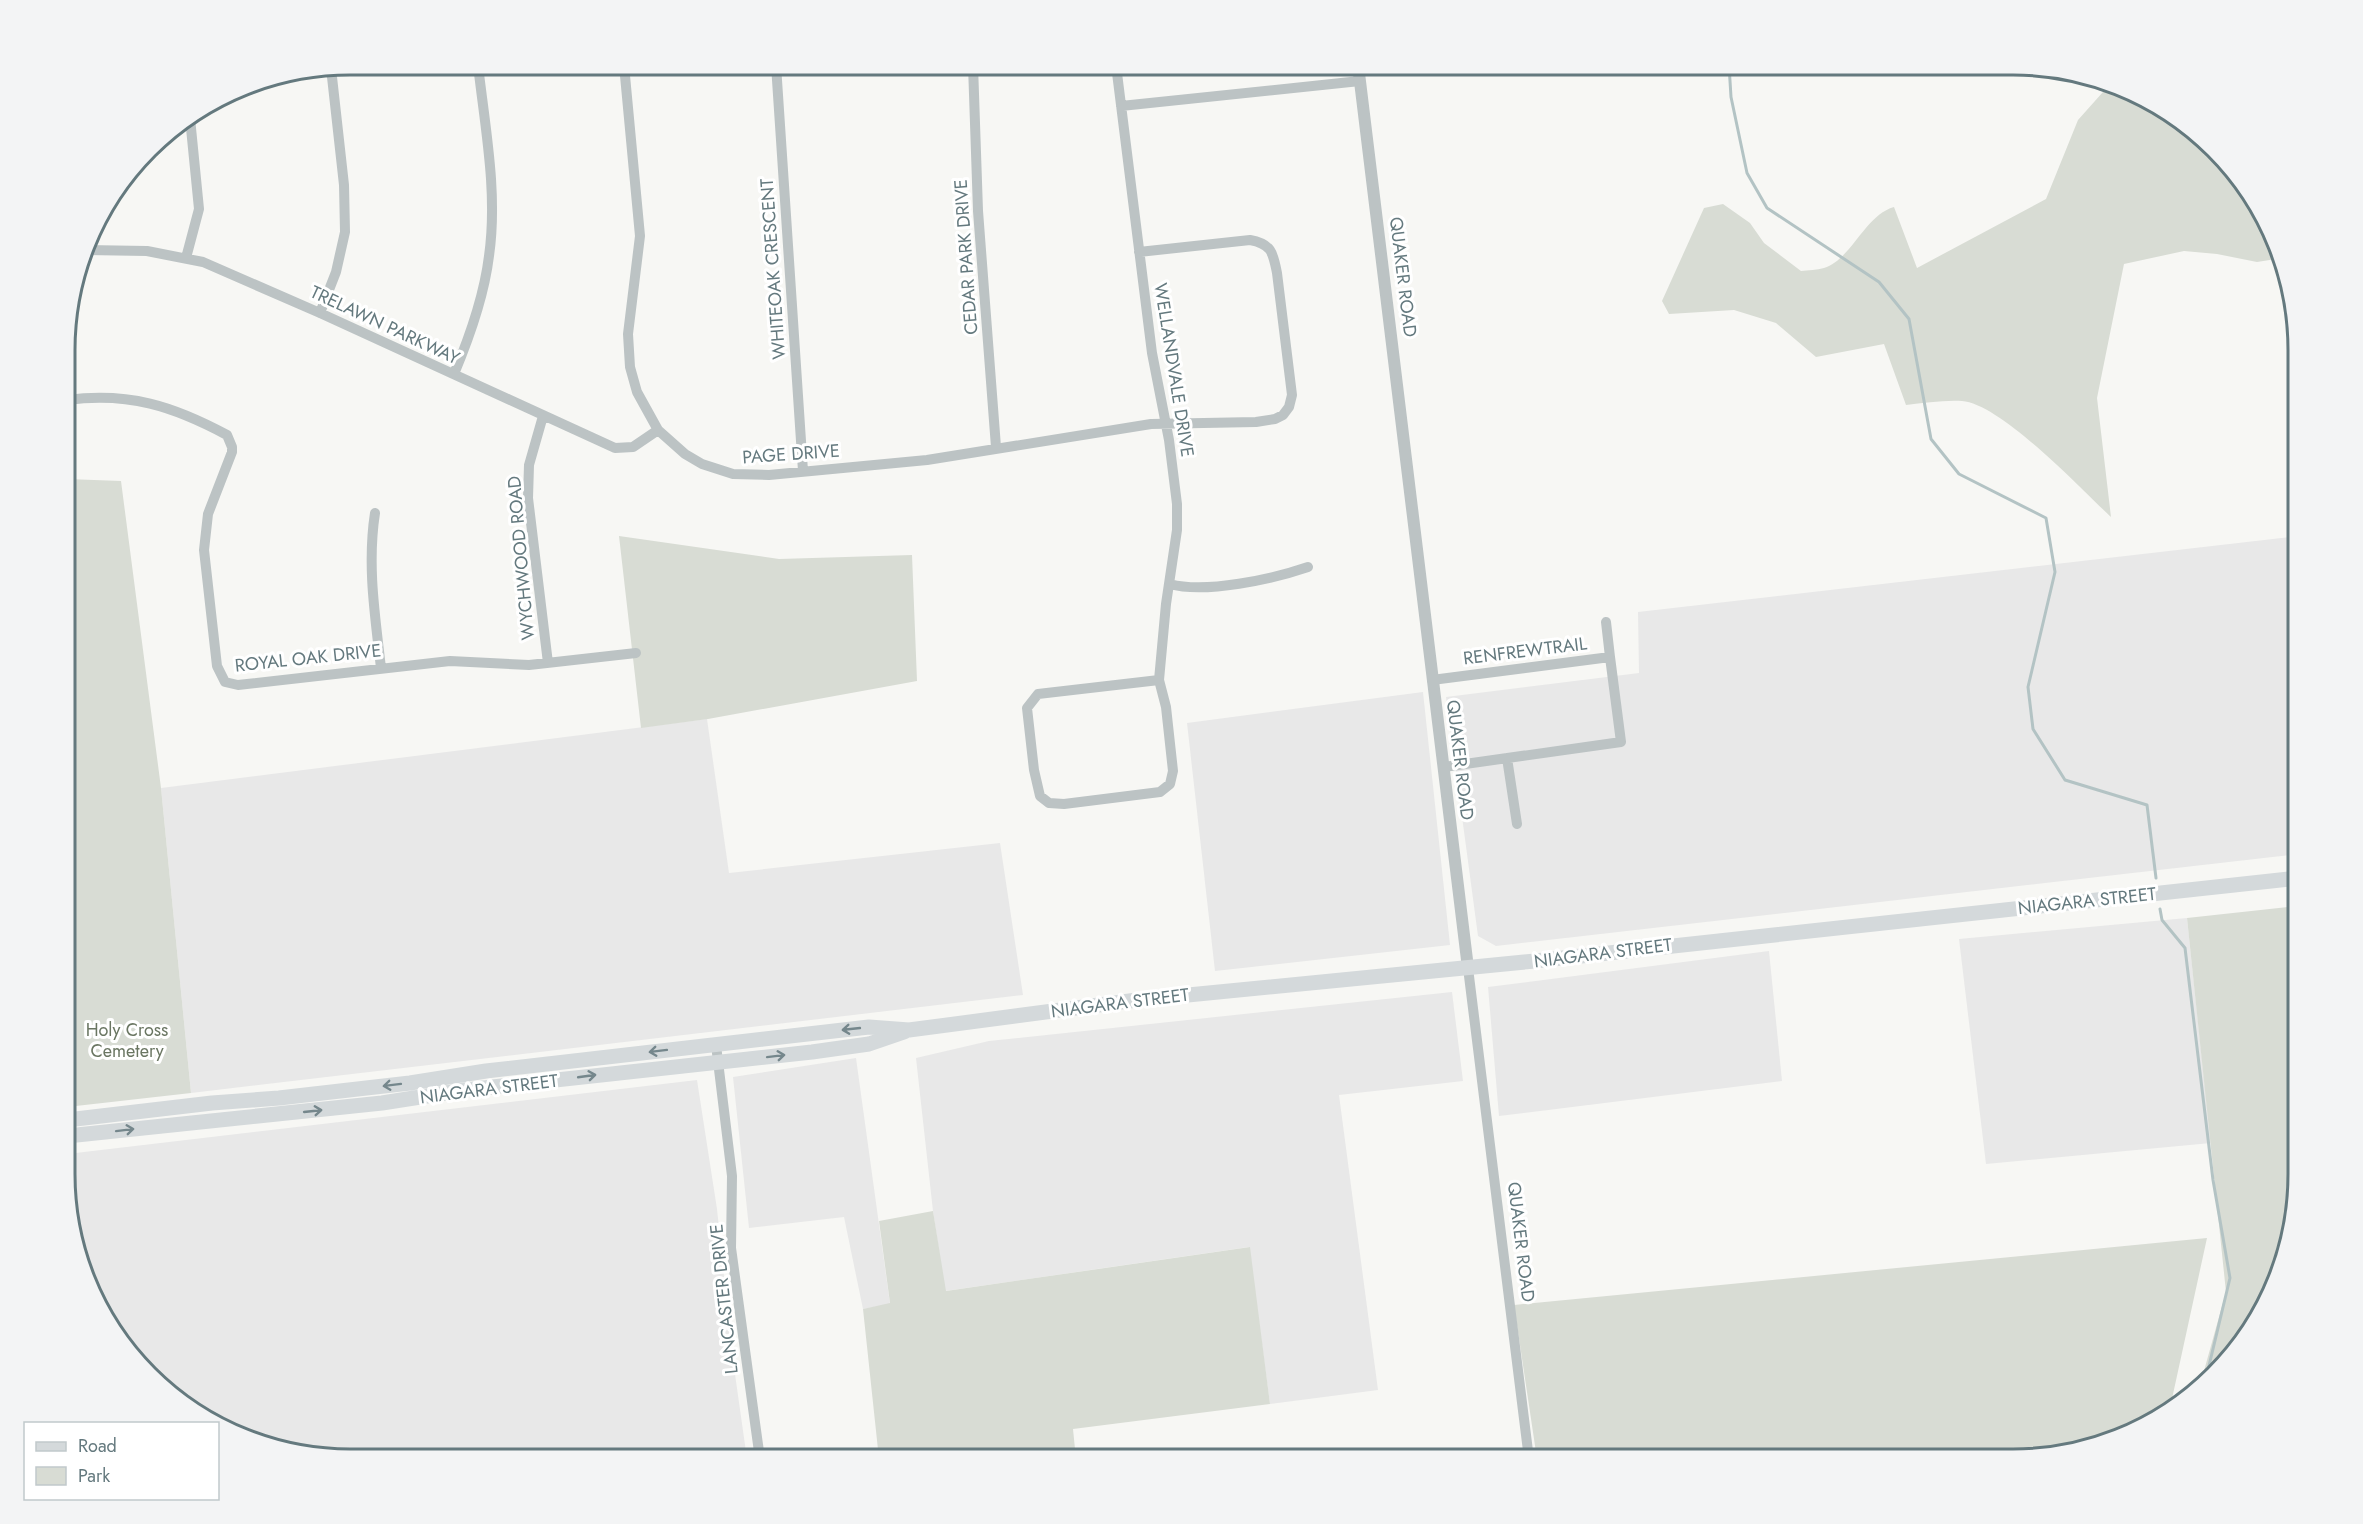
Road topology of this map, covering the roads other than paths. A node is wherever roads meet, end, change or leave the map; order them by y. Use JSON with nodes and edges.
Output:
{"nodes":[{"id":1,"x":479,"y":75,"type":"edge"},
{"id":2,"x":625,"y":75,"type":"edge"},
{"id":3,"x":777,"y":75,"type":"edge"},
{"id":4,"x":973,"y":75,"type":"edge"},
{"id":5,"x":1117,"y":75,"type":"edge"},
{"id":6,"x":1359,"y":75,"type":"edge"},
{"id":7,"x":332,"y":76,"type":"edge"},
{"id":8,"x":1360,"y":81,"type":"junction"},
{"id":9,"x":1121,"y":106,"type":"junction"},
{"id":10,"x":191,"y":126,"type":"edge"},
{"id":11,"x":94,"y":250,"type":"edge"},
{"id":12,"x":1139,"y":252,"type":"junction"},
{"id":13,"x":186,"y":258,"type":"junction"},
{"id":14,"x":320,"y":313,"type":"junction"},
{"id":15,"x":454,"y":374,"type":"junction"},
{"id":16,"x":75,"y":399,"type":"edge"},
{"id":17,"x":543,"y":416,"type":"junction"},
{"id":18,"x":1166,"y":424,"type":"junction"},
{"id":19,"x":658,"y":430,"type":"junction"},
{"id":20,"x":996,"y":447,"type":"junction"},
{"id":21,"x":803,"y":471,"type":"junction"},
{"id":22,"x":375,"y":513,"type":"dead end"},
{"id":23,"x":1308,"y":567,"type":"dead end"},
{"id":24,"x":1170,"y":584,"type":"junction"},
{"id":25,"x":1606,"y":622,"type":"dead end"},
{"id":26,"x":636,"y":653,"type":"dead end"},
{"id":27,"x":1610,"y":657,"type":"junction"},
{"id":28,"x":548,"y":663,"type":"junction"},
{"id":29,"x":381,"y":668,"type":"junction"},
{"id":30,"x":1159,"y":680,"type":"junction"},
{"id":31,"x":1432,"y":680,"type":"junction"},
{"id":32,"x":1507,"y":758,"type":"junction"},
{"id":33,"x":1444,"y":767,"type":"junction"},
{"id":34,"x":1517,"y":824,"type":"dead end"},
{"id":35,"x":2288,"y":879,"type":"edge"},
{"id":36,"x":1468,"y":968,"type":"junction"},
{"id":37,"x":909,"y":1030,"type":"junction"},
{"id":38,"x":716,"y":1045,"type":"junction"},
{"id":39,"x":718,"y":1063,"type":"junction"},
{"id":40,"x":75,"y":1119,"type":"edge"},
{"id":41,"x":75,"y":1135,"type":"edge"},
{"id":42,"x":759,"y":1449,"type":"edge"},
{"id":43,"x":1528,"y":1449,"type":"edge"}],
"edges":[{"from":1,"to":15,"type":"street"},
{"from":2,"to":19,"type":"street","name":"PAGE DRIVE"},
{"from":3,"to":21,"type":"street","name":"WHITEOAK CRESCENT"},
{"from":4,"to":20,"type":"street","name":"CEDAR PARK DRIVE"},
{"from":5,"to":9,"type":"street","name":"WELLANDVALE DRIVE"},
{"from":6,"to":8,"type":"street","name":"QUAKER ROAD"},
{"from":7,"to":14,"type":"street"},
{"from":8,"to":9,"type":"street"},
{"from":8,"to":31,"type":"street","name":"QUAKER ROAD"},
{"from":9,"to":12,"type":"street","name":"WELLANDVALE DRIVE"},
{"from":10,"to":13,"type":"street"},
{"from":11,"to":13,"type":"street","name":"TRELAWN PARKWAY"},
{"from":12,"to":18,"type":"street","name":"WELLANDVALE DRIVE"},
{"from":12,"to":18,"type":"street","name":"PAGE DRIVE"},
{"from":13,"to":14,"type":"street","name":"TRELAWN PARKWAY"},
{"from":14,"to":15,"type":"street","name":"TRELAWN PARKWAY"},
{"from":15,"to":17,"type":"street","name":"TRELAWN PARKWAY"},
{"from":16,"to":29,"type":"street","name":"ROYAL OAK DRIVE"},
{"from":17,"to":19,"type":"street","name":"TRELAWN PARKWAY"},
{"from":17,"to":28,"type":"street","name":"WYCHWOOD ROAD"},
{"from":18,"to":20,"type":"street","name":"PAGE DRIVE"},
{"from":18,"to":24,"type":"street","name":"WELLANDVALE DRIVE"},
{"from":19,"to":21,"type":"street","name":"PAGE DRIVE"},
{"from":20,"to":21,"type":"street","name":"PAGE DRIVE"},
{"from":22,"to":29,"type":"street"},
{"from":23,"to":24,"type":"street"},
{"from":24,"to":30,"type":"street","name":"WELLANDVALE DRIVE"},
{"from":25,"to":27,"type":"street"},
{"from":26,"to":28,"type":"street","name":"ROYAL OAK DRIVE"},
{"from":27,"to":31,"type":"street","name":"RENFREWTRAIL"},
{"from":27,"to":32,"type":"street","name":"RENFREWTRAIL"},
{"from":28,"to":29,"type":"street","name":"ROYAL OAK DRIVE"},
{"from":30,"to":30,"type":"street","name":"WELLANDVALE DRIVE"},
{"from":31,"to":33,"type":"street","name":"QUAKER ROAD"},
{"from":32,"to":33,"type":"street","name":"RENFREWTRAIL"},
{"from":32,"to":34,"type":"street"},
{"from":33,"to":36,"type":"street","name":"QUAKER ROAD"},
{"from":35,"to":36,"type":"main road","name":"NIAGARA STREET"},
{"from":36,"to":37,"type":"main road","name":"NIAGARA STREET"},
{"from":36,"to":43,"type":"street","name":"QUAKER ROAD"},
{"from":37,"to":38,"type":"main road","name":"NIAGARA STREET","one_way":true},
{"from":39,"to":37,"type":"main road","name":"NIAGARA STREET","one_way":true},
{"from":38,"to":39,"type":"street","name":"LANCASTER DRIVE"},
{"from":38,"to":40,"type":"main road","name":"NIAGARA STREET","one_way":true},
{"from":41,"to":39,"type":"main road","name":"NIAGARA STREET","one_way":true},
{"from":39,"to":42,"type":"street","name":"LANCASTER DRIVE"}]}
